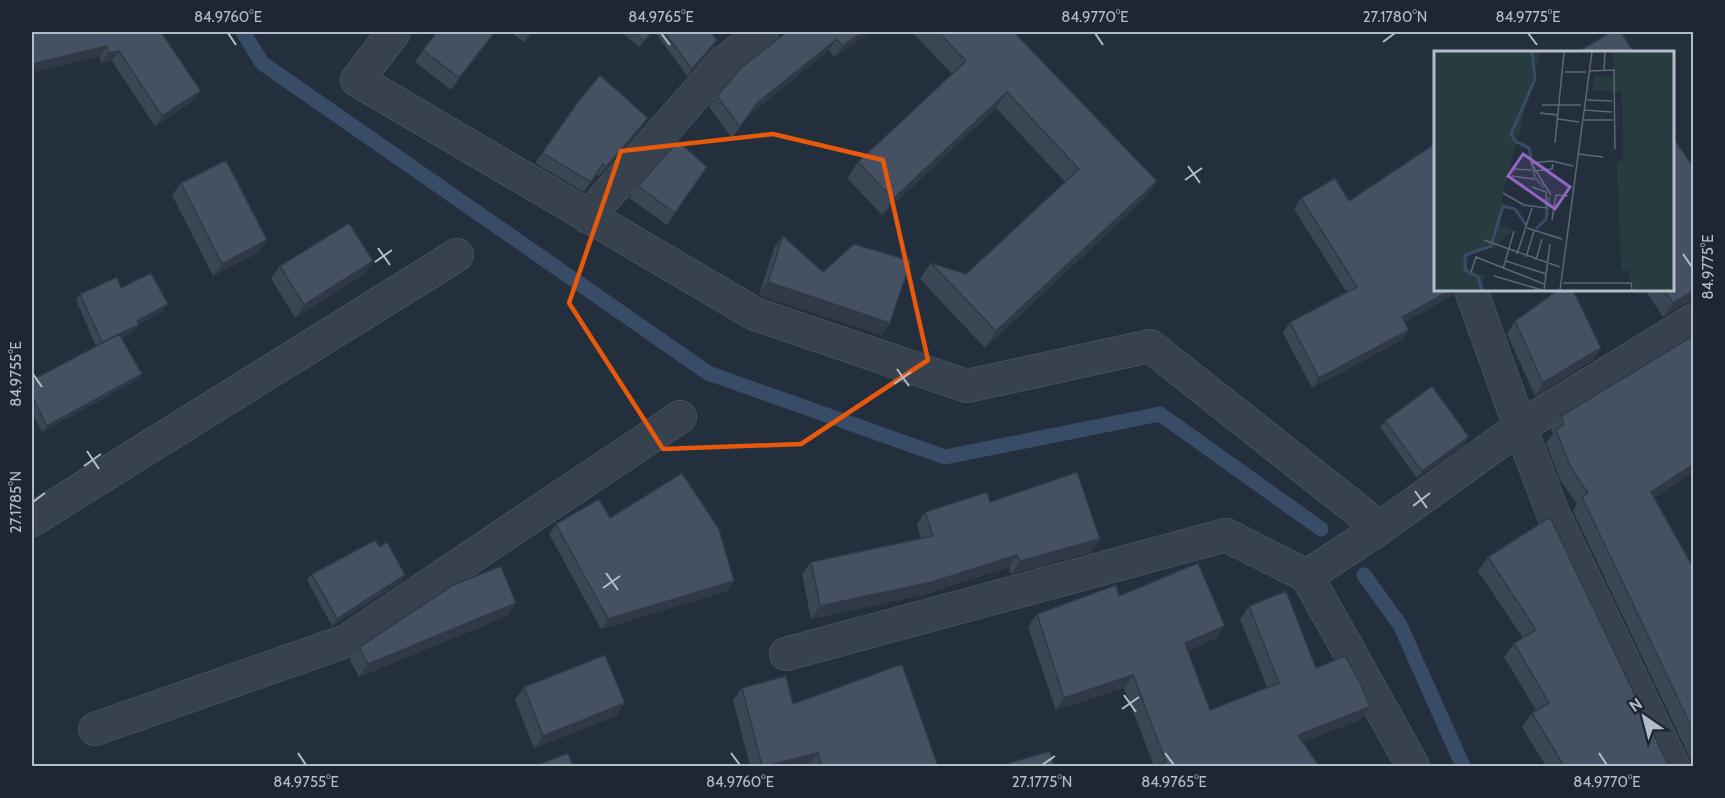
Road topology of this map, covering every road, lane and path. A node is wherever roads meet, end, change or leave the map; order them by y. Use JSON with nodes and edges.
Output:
{"nodes":[{"id":1,"x":394,"y":32,"type":"edge"},
{"id":2,"x":762,"y":32,"type":"edge"},
{"id":3,"x":588,"y":217,"type":"junction"},
{"id":4,"x":457,"y":255,"type":"dead end"},
{"id":5,"x":1471,"y":291,"type":"edge"},
{"id":6,"x":1694,"y":320,"type":"edge"},
{"id":7,"x":680,"y":417,"type":"dead end"},
{"id":8,"x":1520,"y":428,"type":"junction"},
{"id":9,"x":32,"y":520,"type":"edge"},
{"id":10,"x":1380,"y":528,"type":"junction"},
{"id":11,"x":1307,"y":576,"type":"junction"},
{"id":12,"x":786,"y":654,"type":"dead end"},
{"id":13,"x":96,"y":729,"type":"dead end"},
{"id":14,"x":1413,"y":766,"type":"edge"},
{"id":15,"x":1673,"y":766,"type":"edge"}],
"edges":[{"from":1,"to":3,"type":"street"},
{"from":2,"to":3,"type":"street"},
{"from":3,"to":10,"type":"street"},
{"from":4,"to":9,"type":"street"},
{"from":5,"to":8,"type":"street"},
{"from":6,"to":8,"type":"street"},
{"from":7,"to":13,"type":"street"},
{"from":8,"to":10,"type":"street"},
{"from":8,"to":15,"type":"street"},
{"from":10,"to":11,"type":"street"},
{"from":11,"to":12,"type":"street"},
{"from":11,"to":14,"type":"street"}]}
